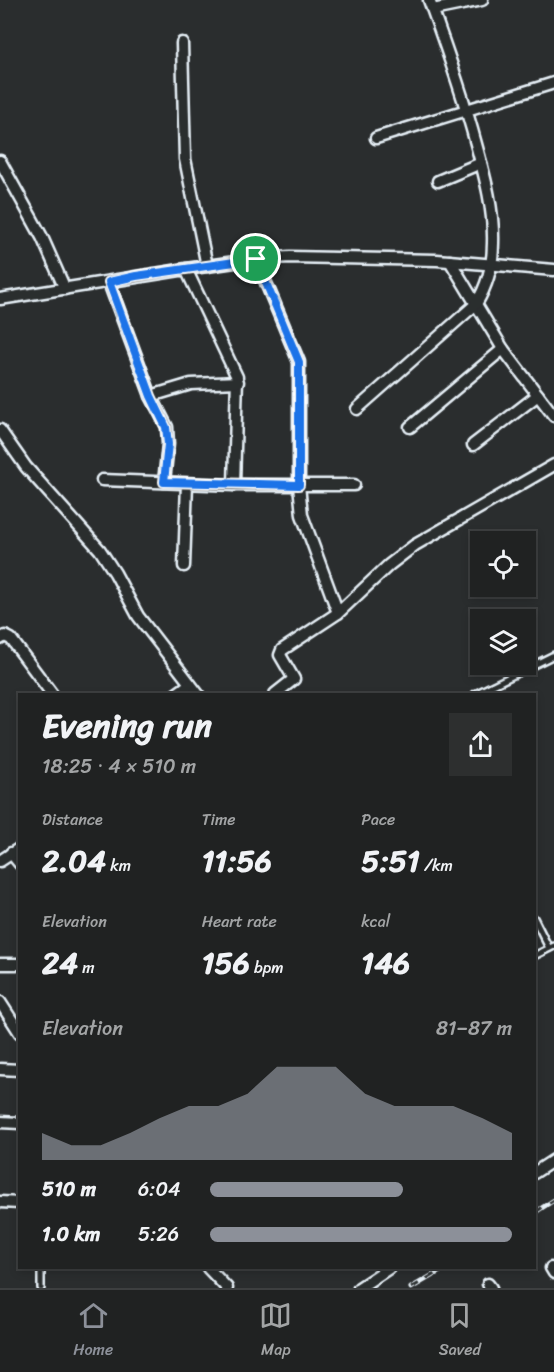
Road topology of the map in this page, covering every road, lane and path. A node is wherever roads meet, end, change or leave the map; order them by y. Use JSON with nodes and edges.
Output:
{"nodes":[{"id":1,"x":475,"y":1,"type":"edge"},
{"id":2,"x":431,"y":5,"type":"edge"},
{"id":3,"x":182,"y":43,"type":"dead end"},
{"id":4,"x":554,"y":83,"type":"edge"},
{"id":5,"x":466,"y":109,"type":"junction"},
{"id":6,"x":376,"y":138,"type":"dead end"},
{"id":7,"x":0,"y":161,"type":"edge"},
{"id":8,"x":481,"y":163,"type":"junction"},
{"id":9,"x":438,"y":181,"type":"dead end"},
{"id":10,"x":256,"y":259,"type":"junction"},
{"id":11,"x":450,"y":261,"type":"junction"},
{"id":12,"x":491,"y":264,"type":"junction"},
{"id":13,"x":207,"y":266,"type":"junction"},
{"id":14,"x":186,"y":269,"type":"junction"},
{"id":15,"x":554,"y":270,"type":"edge"},
{"id":16,"x":109,"y":282,"type":"junction"},
{"id":17,"x":65,"y":289,"type":"junction"},
{"id":18,"x":0,"y":299,"type":"edge"},
{"id":19,"x":476,"y":304,"type":"junction"},
{"id":20,"x":503,"y":349,"type":"junction"},
{"id":21,"x":238,"y":382,"type":"junction"},
{"id":22,"x":538,"y":395,"type":"junction"},
{"id":23,"x":151,"y":396,"type":"junction"},
{"id":24,"x":357,"y":410,"type":"dead end"},
{"id":25,"x":554,"y":416,"type":"edge"},
{"id":26,"x":410,"y":427,"type":"dead end"},
{"id":27,"x":0,"y":430,"type":"edge"},
{"id":28,"x":473,"y":445,"type":"dead end"},
{"id":29,"x":554,"y":465,"type":"edge"},
{"id":30,"x":102,"y":480,"type":"dead end"},
{"id":31,"x":164,"y":482,"type":"junction"},
{"id":32,"x":187,"y":484,"type":"junction"},
{"id":33,"x":234,"y":485,"type":"junction"},
{"id":34,"x":299,"y":485,"type":"junction"},
{"id":35,"x":354,"y":485,"type":"dead end"},
{"id":36,"x":184,"y":567,"type":"dead end"},
{"id":37,"x":338,"y":614,"type":"junction"},
{"id":38,"x":0,"y":639,"type":"edge"},
{"id":39,"x":554,"y":655,"type":"edge"},
{"id":40,"x":190,"y":684,"type":"junction"},
{"id":41,"x":51,"y":693,"type":"edge"},
{"id":42,"x":177,"y":693,"type":"edge"},
{"id":43,"x":197,"y":693,"type":"edge"},
{"id":44,"x":276,"y":693,"type":"edge"},
{"id":45,"x":476,"y":693,"type":"edge"},
{"id":46,"x":15,"y":850,"type":"edge"},
{"id":47,"x":0,"y":861,"type":"edge"},
{"id":48,"x":536,"y":921,"type":"edge"},
{"id":49,"x":551,"y":947,"type":"edge"},
{"id":50,"x":536,"y":955,"type":"edge"},
{"id":51,"x":0,"y":964,"type":"edge"},
{"id":52,"x":18,"y":964,"type":"edge"},
{"id":53,"x":0,"y":1002,"type":"edge"},
{"id":54,"x":18,"y":1030,"type":"edge"},
{"id":55,"x":0,"y":1069,"type":"edge"},
{"id":56,"x":18,"y":1070,"type":"edge"},
{"id":57,"x":0,"y":1122,"type":"edge"},
{"id":58,"x":18,"y":1123,"type":"edge"},
{"id":59,"x":554,"y":1160,"type":"edge"},
{"id":60,"x":536,"y":1172,"type":"edge"},
{"id":61,"x":0,"y":1202,"type":"edge"},
{"id":62,"x":18,"y":1203,"type":"edge"},
{"id":63,"x":41,"y":1269,"type":"edge"},
{"id":64,"x":209,"y":1269,"type":"edge"},
{"id":65,"x":388,"y":1269,"type":"edge"},
{"id":66,"x":41,"y":1288,"type":"edge"},
{"id":67,"x":227,"y":1288,"type":"edge"},
{"id":68,"x":359,"y":1288,"type":"edge"}],
"edges":[{"from":1,"to":2,"type":"street"},
{"from":2,"to":5,"type":"street"},
{"from":3,"to":13,"type":"street"},
{"from":4,"to":5,"type":"street"},
{"from":5,"to":6,"type":"street"},
{"from":5,"to":8,"type":"street"},
{"from":7,"to":17,"type":"street"},
{"from":8,"to":9,"type":"street"},
{"from":8,"to":12,"type":"street"},
{"from":10,"to":11,"type":"street"},
{"from":10,"to":13,"type":"street"},
{"from":10,"to":34,"type":"street"},
{"from":11,"to":12,"type":"street"},
{"from":11,"to":19,"type":"street"},
{"from":12,"to":15,"type":"street"},
{"from":12,"to":19,"type":"street"},
{"from":13,"to":14,"type":"street"},
{"from":14,"to":16,"type":"street"},
{"from":14,"to":21,"type":"street"},
{"from":16,"to":17,"type":"street"},
{"from":16,"to":23,"type":"street"},
{"from":17,"to":18,"type":"street"},
{"from":19,"to":20,"type":"street"},
{"from":19,"to":24,"type":"street"},
{"from":20,"to":22,"type":"street"},
{"from":20,"to":26,"type":"street"},
{"from":21,"to":23,"type":"street"},
{"from":21,"to":33,"type":"street"},
{"from":22,"to":25,"type":"street"},
{"from":22,"to":28,"type":"street"},
{"from":23,"to":31,"type":"street"},
{"from":27,"to":40,"type":"street"},
{"from":29,"to":37,"type":"street"},
{"from":30,"to":31,"type":"street"},
{"from":31,"to":32,"type":"street"},
{"from":32,"to":33,"type":"street"},
{"from":32,"to":36,"type":"street"},
{"from":33,"to":34,"type":"street"},
{"from":34,"to":35,"type":"street"},
{"from":34,"to":37,"type":"street"},
{"from":37,"to":44,"type":"street"},
{"from":38,"to":41,"type":"street"},
{"from":39,"to":45,"type":"lane"},
{"from":40,"to":42,"type":"street"},
{"from":40,"to":43,"type":"street"},
{"from":46,"to":47,"type":"street"},
{"from":48,"to":49,"type":"lane"},
{"from":49,"to":50,"type":"lane"},
{"from":51,"to":52,"type":"street"},
{"from":53,"to":54,"type":"street"},
{"from":55,"to":56,"type":"street"},
{"from":57,"to":58,"type":"street"},
{"from":59,"to":60,"type":"street"},
{"from":61,"to":62,"type":"street"},
{"from":63,"to":66,"type":"lane"},
{"from":64,"to":67,"type":"street"},
{"from":65,"to":68,"type":"street"}]}
